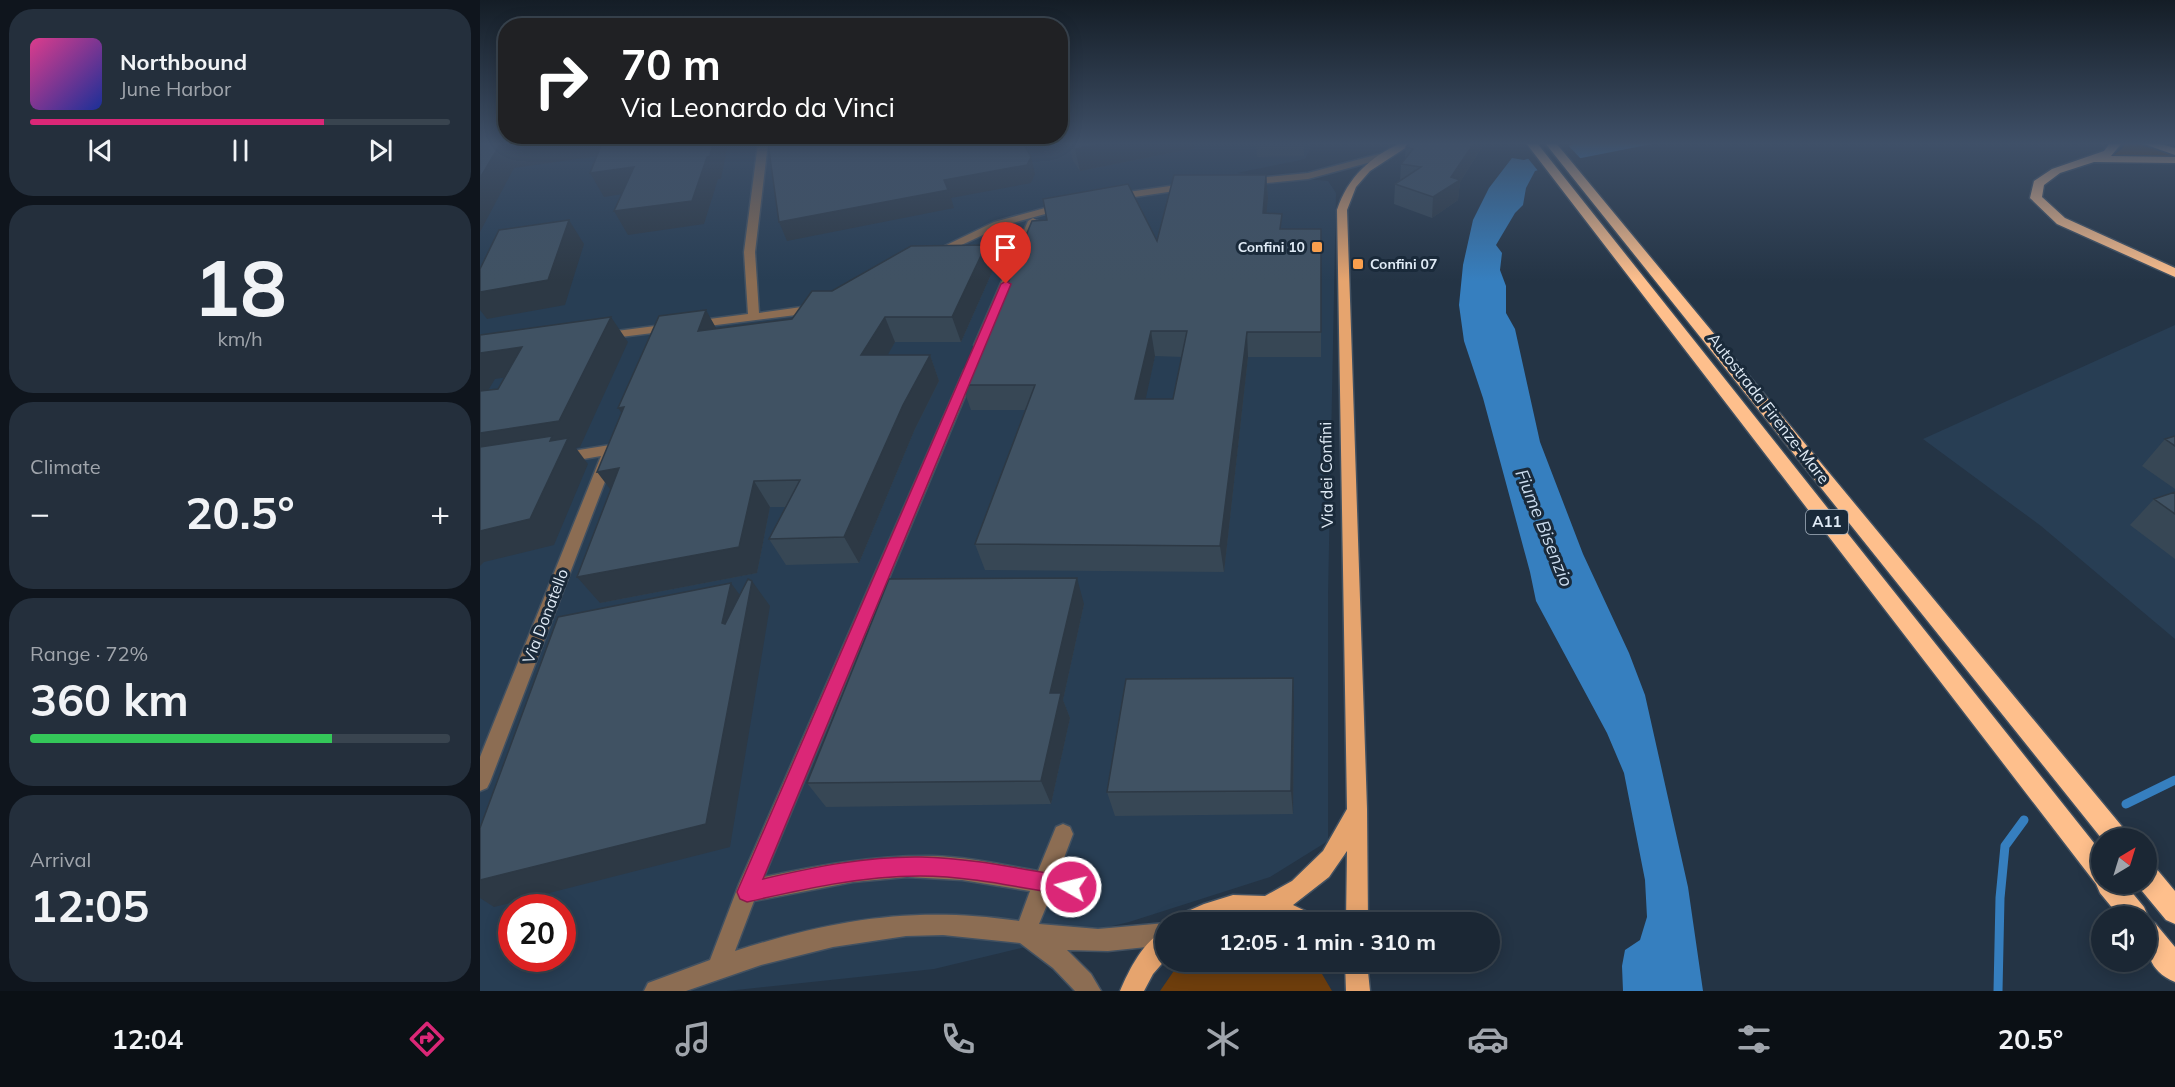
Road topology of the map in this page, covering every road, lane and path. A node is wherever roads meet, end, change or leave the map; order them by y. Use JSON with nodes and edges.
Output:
{"nodes":[{"id":1,"x":756,"y":189,"type":"edge"},
{"id":2,"x":1169,"y":189,"type":"edge"},
{"id":3,"x":1350,"y":189,"type":"edge"},
{"id":4,"x":1577,"y":189,"type":"edge"},
{"id":5,"x":1579,"y":189,"type":"edge"},
{"id":6,"x":2037,"y":189,"type":"edge"},
{"id":7,"x":1098,"y":200,"type":"edge"},
{"id":8,"x":1076,"y":204,"type":"edge"},
{"id":9,"x":1037,"y":212,"type":"junction"},
{"id":10,"x":918,"y":263,"type":"edge"},
{"id":11,"x":2175,"y":273,"type":"edge"},
{"id":12,"x":826,"y":306,"type":"edge"},
{"id":13,"x":754,"y":317,"type":"junction"},
{"id":14,"x":658,"y":329,"type":"junction"},
{"id":15,"x":585,"y":339,"type":"edge"},
{"id":16,"x":651,"y":347,"type":"edge"},
{"id":17,"x":617,"y":432,"type":"edge"},
{"id":18,"x":610,"y":450,"type":"junction"},
{"id":19,"x":551,"y":459,"type":"edge"},
{"id":20,"x":480,"y":782,"type":"edge"},
{"id":21,"x":1357,"y":809,"type":"junction"},
{"id":22,"x":2108,"y":828,"type":"edge"},
{"id":23,"x":1063,"y":834,"type":"dead end"},
{"id":24,"x":2091,"y":860,"type":"edge"},
{"id":25,"x":1044,"y":883,"type":"junction"},
{"id":26,"x":1071,"y":887,"type":"dead end"},
{"id":27,"x":2157,"y":889,"type":"edge"},
{"id":28,"x":747,"y":892,"type":"junction"},
{"id":29,"x":2117,"y":894,"type":"edge"},
{"id":30,"x":1268,"y":906,"type":"junction"},
{"id":31,"x":2127,"y":906,"type":"edge"},
{"id":32,"x":2175,"y":911,"type":"edge"},
{"id":33,"x":1211,"y":912,"type":"edge"},
{"id":34,"x":1282,"y":912,"type":"edge"},
{"id":35,"x":1357,"y":912,"type":"edge"},
{"id":36,"x":1025,"y":933,"type":"junction"},
{"id":37,"x":1155,"y":935,"type":"edge"},
{"id":38,"x":2157,"y":946,"type":"edge"},
{"id":39,"x":1155,"y":954,"type":"edge"},
{"id":40,"x":718,"y":967,"type":"junction"},
{"id":41,"x":2175,"y":968,"type":"edge"},
{"id":42,"x":656,"y":991,"type":"edge"},
{"id":43,"x":1089,"y":991,"type":"edge"},
{"id":44,"x":1132,"y":991,"type":"edge"}],
"edges":[{"from":1,"to":13,"type":"street"},
{"from":2,"to":7,"type":"street"},
{"from":3,"to":21,"type":"main road","name":"Via dei Confini"},
{"from":4,"to":24,"type":"highway","name":"Autostrada Firenze-Mare","number":"A11"},
{"from":5,"to":22,"type":"highway","name":"Autostrada Firenze-Mare","number":"A11"},
{"from":6,"to":11,"type":"highway"},
{"from":8,"to":9,"type":"street"},
{"from":9,"to":10,"type":"street"},
{"from":9,"to":28,"type":"street"},
{"from":12,"to":13,"type":"street"},
{"from":13,"to":14,"type":"street"},
{"from":14,"to":15,"type":"street"},
{"from":14,"to":16,"type":"street"},
{"from":17,"to":18,"type":"street","name":"Via Donatello"},
{"from":18,"to":19,"type":"street"},
{"from":18,"to":20,"type":"street","name":"Via Donatello"},
{"from":21,"to":30,"type":"main road","name":"Via dei Confini"},
{"from":21,"to":35,"type":"main road","name":"Via dei Confini"},
{"from":23,"to":25,"type":"street"},
{"from":25,"to":26,"type":"street"},
{"from":25,"to":28,"type":"street"},
{"from":25,"to":36,"type":"street"},
{"from":27,"to":32,"type":"highway"},
{"from":28,"to":40,"type":"street"},
{"from":29,"to":31,"type":"highway"},
{"from":30,"to":33,"type":"main road","name":"Via dei Confini"},
{"from":30,"to":34,"type":"main road","name":"Via dei Confini"},
{"from":36,"to":37,"type":"street"},
{"from":36,"to":40,"type":"street"},
{"from":36,"to":43,"type":"street"},
{"from":38,"to":41,"type":"highway"},
{"from":39,"to":44,"type":"main road"},
{"from":40,"to":42,"type":"street"}]}
